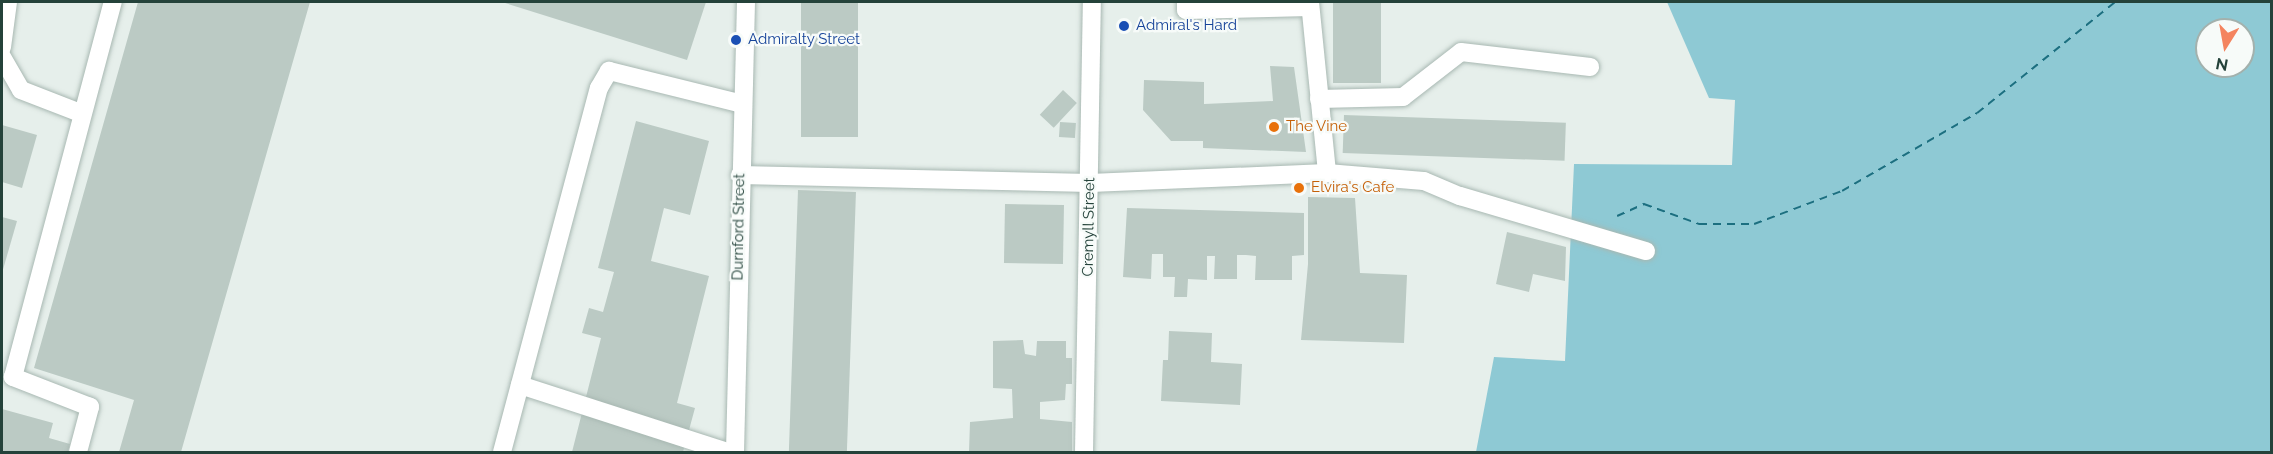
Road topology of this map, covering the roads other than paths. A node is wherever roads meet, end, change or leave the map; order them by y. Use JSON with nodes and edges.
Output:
{"nodes":[{"id":1,"x":8,"y":2,"type":"edge"},
{"id":2,"x":113,"y":2,"type":"edge"},
{"id":3,"x":746,"y":2,"type":"edge"},
{"id":4,"x":1092,"y":2,"type":"edge"},
{"id":5,"x":1186,"y":2,"type":"edge"},
{"id":6,"x":1310,"y":4,"type":"edge"},
{"id":7,"x":2,"y":47,"type":"edge"},
{"id":8,"x":2,"y":57,"type":"edge"},
{"id":9,"x":1590,"y":67,"type":"dead end"},
{"id":10,"x":1319,"y":99,"type":"junction"},
{"id":11,"x":742,"y":104,"type":"junction"},
{"id":12,"x":83,"y":114,"type":"junction"},
{"id":13,"x":1327,"y":173,"type":"junction"},
{"id":14,"x":740,"y":175,"type":"junction"},
{"id":15,"x":1090,"y":183,"type":"junction"},
{"id":16,"x":1646,"y":251,"type":"dead end"},
{"id":17,"x":7,"y":378,"type":"edge"},
{"id":18,"x":520,"y":385,"type":"junction"},
{"id":19,"x":78,"y":453,"type":"edge"},
{"id":20,"x":502,"y":453,"type":"edge"},
{"id":21,"x":728,"y":453,"type":"edge"},
{"id":22,"x":735,"y":453,"type":"edge"},
{"id":23,"x":1084,"y":453,"type":"edge"}],
"edges":[{"from":1,"to":7,"type":"street"},
{"from":2,"to":12,"type":"street"},
{"from":3,"to":11,"type":"street","name":"Durnford Street"},
{"from":4,"to":15,"type":"street","name":"Cremyll Street"},
{"from":5,"to":6,"type":"street"},
{"from":6,"to":10,"type":"street"},
{"from":8,"to":12,"type":"street"},
{"from":9,"to":10,"type":"street"},
{"from":10,"to":13,"type":"street"},
{"from":11,"to":14,"type":"street","name":"Durnford Street"},
{"from":11,"to":18,"type":"street"},
{"from":12,"to":17,"type":"street"},
{"from":13,"to":15,"type":"street"},
{"from":13,"to":16,"type":"street"},
{"from":14,"to":15,"type":"street"},
{"from":14,"to":22,"type":"street","name":"Durnford Street"},
{"from":15,"to":23,"type":"street","name":"Cremyll Street"},
{"from":17,"to":19,"type":"street"},
{"from":18,"to":20,"type":"street"},
{"from":18,"to":21,"type":"street"}]}
